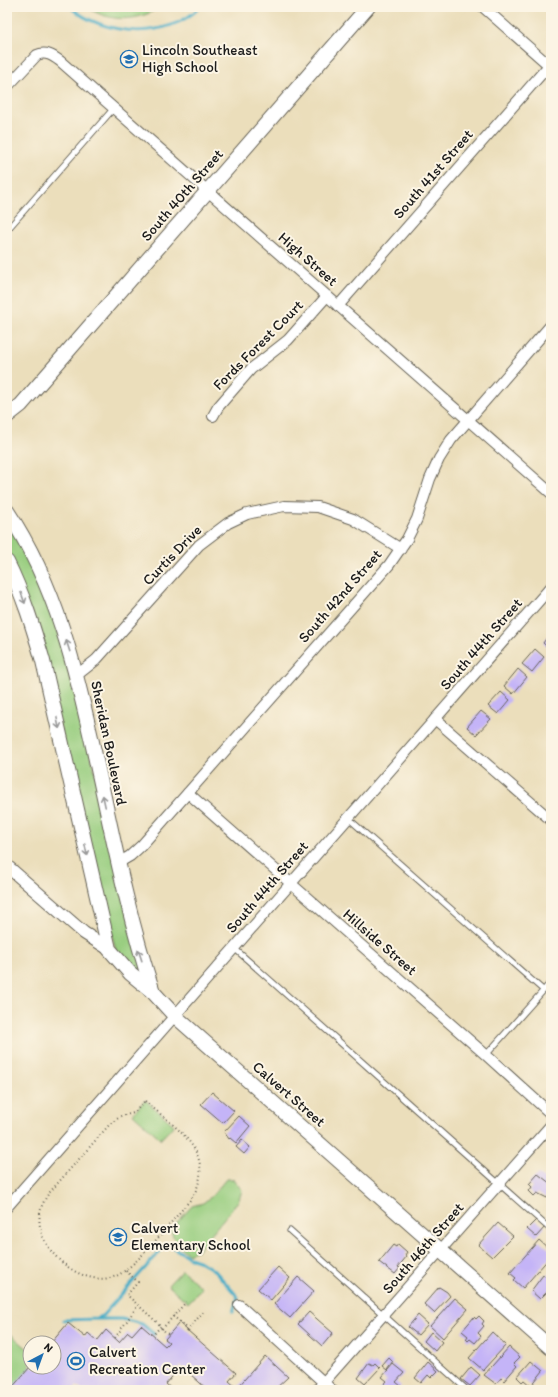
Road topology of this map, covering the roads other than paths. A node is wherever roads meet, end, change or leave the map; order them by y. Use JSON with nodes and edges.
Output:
{"nodes":[{"id":1,"x":368,"y":7,"type":"edge"},
{"id":2,"x":483,"y":7,"type":"edge"},
{"id":3,"x":550,"y":65,"type":"edge"},
{"id":4,"x":7,"y":87,"type":"edge"},
{"id":5,"x":114,"y":108,"type":"junction"},
{"id":6,"x":208,"y":190,"type":"junction"},
{"id":7,"x":7,"y":230,"type":"edge"},
{"id":8,"x":327,"y":296,"type":"junction"},
{"id":9,"x":338,"y":306,"type":"junction"},
{"id":10,"x":551,"y":325,"type":"edge"},
{"id":11,"x":21,"y":405,"type":"junction"},
{"id":12,"x":7,"y":416,"type":"edge"},
{"id":13,"x":213,"y":416,"type":"dead end"},
{"id":14,"x":468,"y":420,"type":"junction"},
{"id":15,"x":7,"y":427,"type":"edge"},
{"id":16,"x":551,"y":493,"type":"edge"},
{"id":17,"x":7,"y":511,"type":"edge"},
{"id":18,"x":401,"y":549,"type":"junction"},
{"id":19,"x":7,"y":562,"type":"edge"},
{"id":20,"x":551,"y":587,"type":"edge"},
{"id":21,"x":77,"y":675,"type":"junction"},
{"id":22,"x":435,"y":719,"type":"junction"},
{"id":23,"x":188,"y":793,"type":"junction"},
{"id":24,"x":348,"y":818,"type":"junction"},
{"id":25,"x":551,"y":820,"type":"edge"},
{"id":26,"x":118,"y":863,"type":"junction"},
{"id":27,"x":7,"y":866,"type":"edge"},
{"id":28,"x":290,"y":883,"type":"junction"},
{"id":29,"x":234,"y":948,"type":"junction"},
{"id":30,"x":109,"y":949,"type":"junction"},
{"id":31,"x":551,"y":982,"type":"edge"},
{"id":32,"x":543,"y":990,"type":"junction"},
{"id":33,"x":153,"y":992,"type":"junction"},
{"id":34,"x":175,"y":1016,"type":"junction"},
{"id":35,"x":486,"y":1055,"type":"junction"},
{"id":36,"x":551,"y":1114,"type":"edge"},
{"id":37,"x":551,"y":1125,"type":"edge"},
{"id":38,"x":499,"y":1184,"type":"junction"},
{"id":39,"x":7,"y":1207,"type":"edge"},
{"id":40,"x":551,"y":1230,"type":"edge"},
{"id":41,"x":290,"y":1231,"type":"dead end"},
{"id":42,"x":440,"y":1251,"type":"junction"},
{"id":43,"x":239,"y":1305,"type":"dead end"},
{"id":44,"x":383,"y":1316,"type":"junction"},
{"id":45,"x":551,"y":1348,"type":"edge"},
{"id":46,"x":320,"y":1386,"type":"edge"},
{"id":47,"x":332,"y":1390,"type":"edge"},
{"id":48,"x":467,"y":1390,"type":"edge"}],
"edges":[{"from":1,"to":6,"type":"main road","name":"South 40th Street"},
{"from":2,"to":3,"type":"street"},
{"from":3,"to":9,"type":"street","name":"South 41st Street"},
{"from":4,"to":5,"type":"street","name":"High Street"},
{"from":5,"to":6,"type":"street","name":"High Street"},
{"from":5,"to":7,"type":"lane"},
{"from":6,"to":8,"type":"street","name":"High Street"},
{"from":6,"to":11,"type":"main road","name":"South 40th Street"},
{"from":8,"to":9,"type":"street","name":"High Street"},
{"from":8,"to":13,"type":"street","name":"Fords Forest Court"},
{"from":9,"to":14,"type":"street","name":"High Street"},
{"from":10,"to":14,"type":"street","name":"South 42nd Street"},
{"from":11,"to":12,"type":"main road","name":"South 40th Street"},
{"from":11,"to":15,"type":"main road","name":"South 40th Street"},
{"from":14,"to":16,"type":"street","name":"High Street"},
{"from":14,"to":18,"type":"street","name":"South 42nd Street"},
{"from":21,"to":17,"type":"main road","name":"Sheridan Boulevard","one_way":true},
{"from":18,"to":21,"type":"street","name":"Curtis Drive"},
{"from":18,"to":23,"type":"street","name":"South 42nd Street"},
{"from":19,"to":30,"type":"main road","one_way":true},
{"from":20,"to":22,"type":"street","name":"South 44th Street"},
{"from":26,"to":21,"type":"main road","name":"Sheridan Boulevard","one_way":true},
{"from":22,"to":24,"type":"street","name":"South 44th Street"},
{"from":22,"to":25,"type":"street"},
{"from":23,"to":26,"type":"street","name":"South 42nd Street"},
{"from":23,"to":28,"type":"street","name":"Hillside Street"},
{"from":24,"to":28,"type":"street","name":"South 44th Street"},
{"from":24,"to":32,"type":"lane"},
{"from":33,"to":26,"type":"main road","name":"Sheridan Boulevard","one_way":true},
{"from":27,"to":30,"type":"street","name":"Calvert Street"},
{"from":28,"to":29,"type":"street","name":"South 44th Street"},
{"from":28,"to":35,"type":"street","name":"Hillside Street"},
{"from":29,"to":34,"type":"street","name":"South 44th Street"},
{"from":29,"to":38,"type":"lane"},
{"from":30,"to":33,"type":"main road","name":"Calvert Street"},
{"from":31,"to":32,"type":"lane"},
{"from":32,"to":35,"type":"lane"},
{"from":33,"to":34,"type":"main road","name":"Calvert Street"},
{"from":34,"to":39,"type":"street","name":"South 44th Street"},
{"from":34,"to":42,"type":"main road","name":"Calvert Street"},
{"from":35,"to":36,"type":"street","name":"Hillside Street"},
{"from":37,"to":38,"type":"street","name":"South 46th Street"},
{"from":38,"to":40,"type":"lane"},
{"from":38,"to":42,"type":"street","name":"South 46th Street"},
{"from":41,"to":44,"type":"lane"},
{"from":42,"to":44,"type":"street","name":"South 46th Street"},
{"from":42,"to":45,"type":"main road","name":"Calvert Street"},
{"from":43,"to":46,"type":"street"},
{"from":44,"to":46,"type":"street","name":"South 46th Street"},
{"from":44,"to":48,"type":"lane"},
{"from":46,"to":47,"type":"street"}]}
